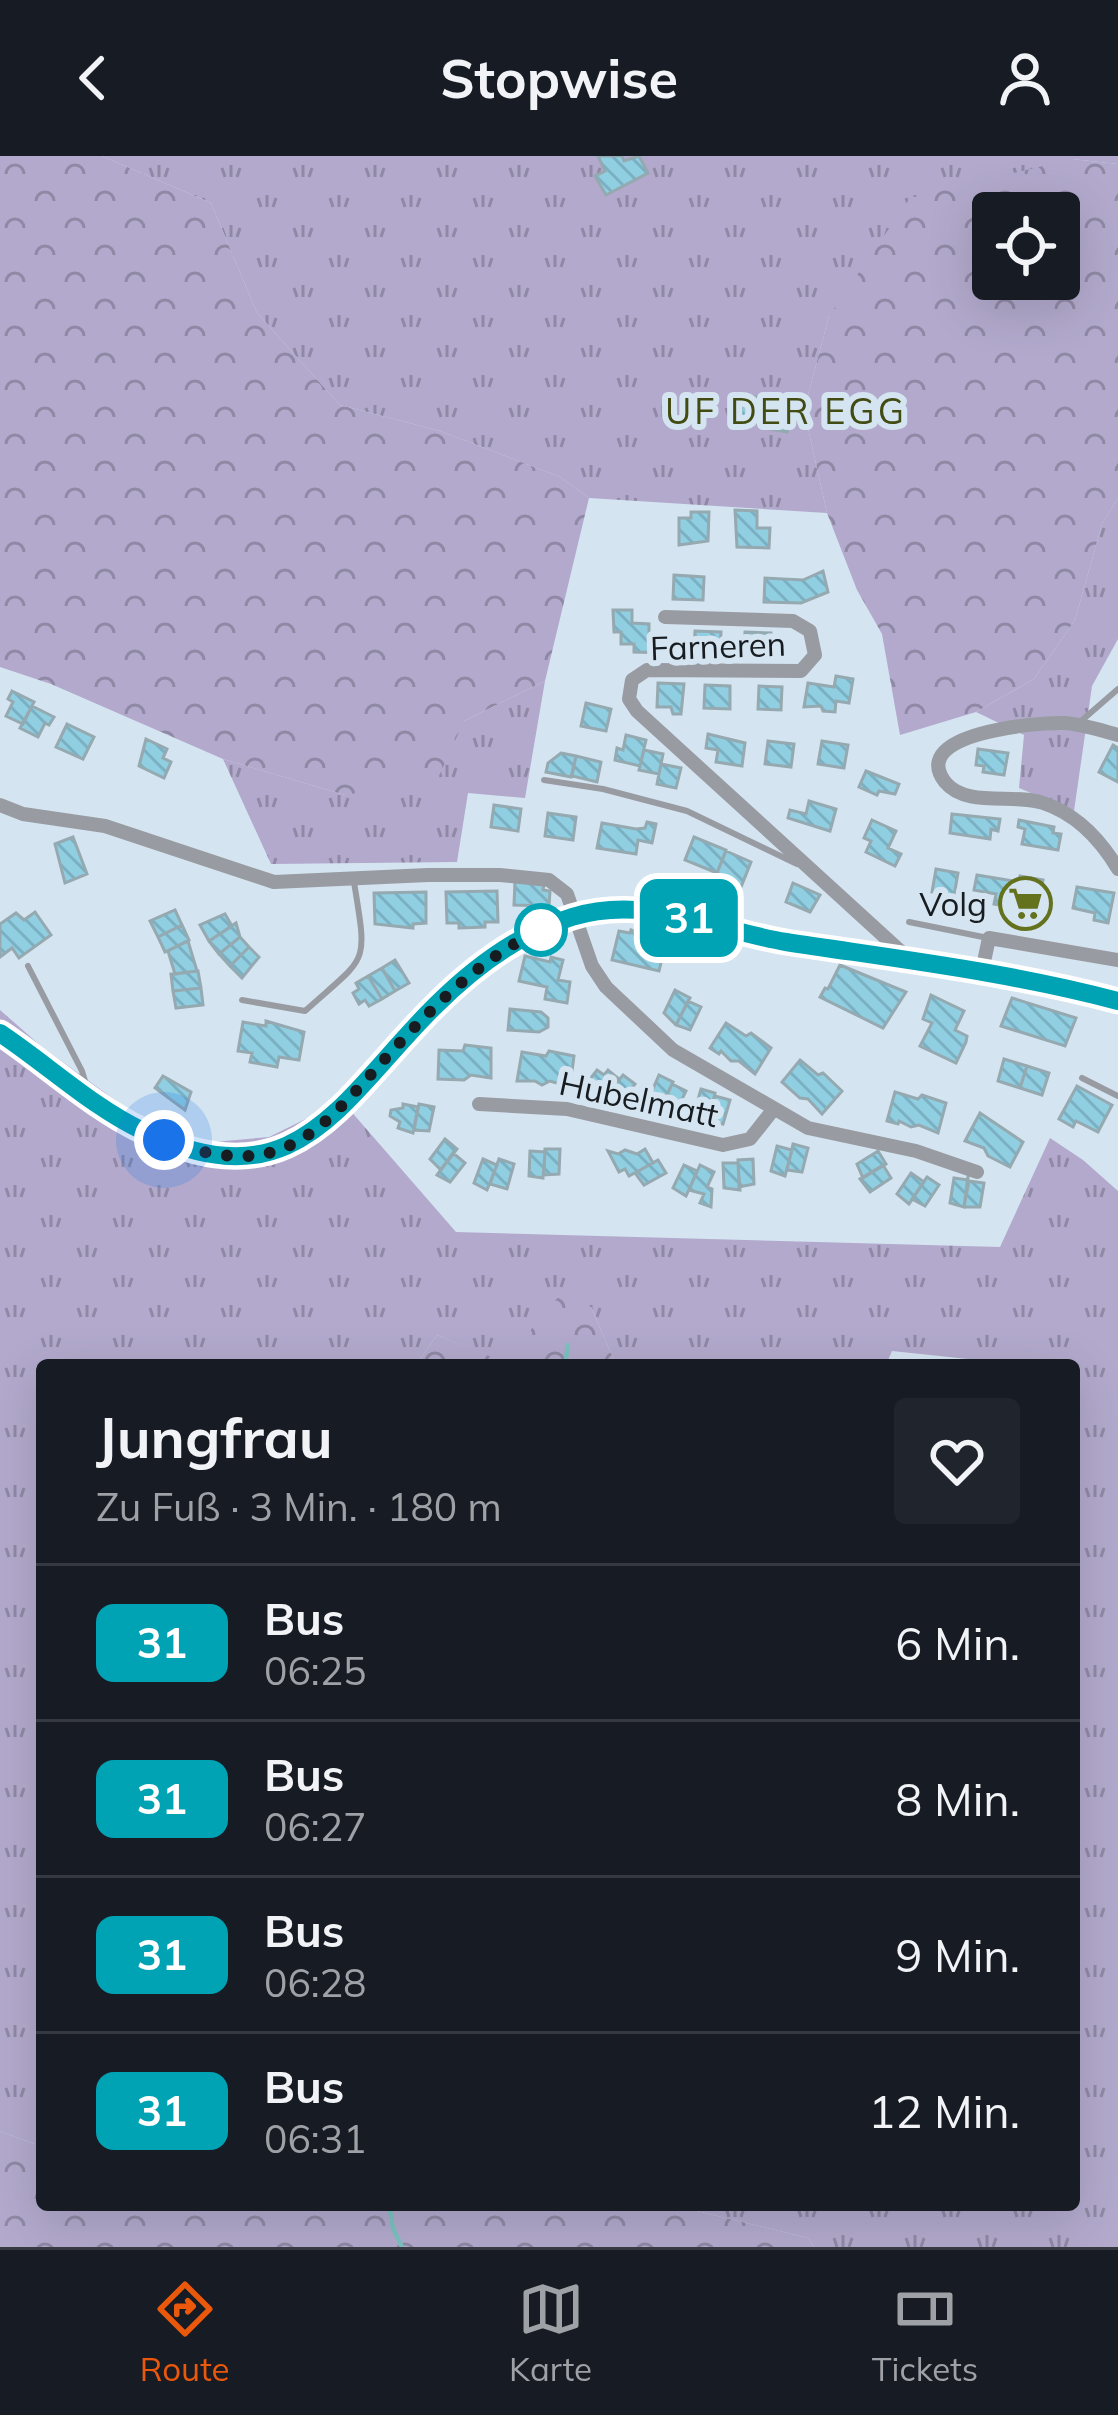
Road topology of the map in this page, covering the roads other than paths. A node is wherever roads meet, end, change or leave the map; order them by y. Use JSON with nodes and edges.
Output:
{"nodes":[{"id":1,"x":664,"y":617,"type":"dead end"},
{"id":2,"x":1118,"y":689,"type":"edge"},
{"id":3,"x":1077,"y":724,"type":"junction"},
{"id":4,"x":1118,"y":735,"type":"edge"},
{"id":5,"x":544,"y":780,"type":"dead end"},
{"id":6,"x":3,"y":812,"type":"edge"},
{"id":7,"x":812,"y":869,"type":"junction"},
{"id":8,"x":1118,"y":869,"type":"edge"},
{"id":9,"x":353,"y":878,"type":"junction"},
{"id":10,"x":572,"y":917,"type":"junction"},
{"id":11,"x":909,"y":922,"type":"dead end"},
{"id":12,"x":989,"y":938,"type":"junction"},
{"id":13,"x":910,"y":960,"type":"junction"},
{"id":14,"x":1118,"y":961,"type":"edge"},
{"id":15,"x":28,"y":966,"type":"dead end"},
{"id":16,"x":982,"y":971,"type":"junction"},
{"id":17,"x":242,"y":1000,"type":"dead end"},
{"id":18,"x":1118,"y":1001,"type":"edge"},
{"id":19,"x":0,"y":1033,"type":"edge"},
{"id":20,"x":1082,"y":1078,"type":"dead end"},
{"id":21,"x":1118,"y":1096,"type":"edge"},
{"id":22,"x":91,"y":1100,"type":"junction"},
{"id":23,"x":479,"y":1104,"type":"dead end"},
{"id":24,"x":772,"y":1110,"type":"junction"},
{"id":25,"x":977,"y":1172,"type":"dead end"}],
"edges":[{"from":1,"to":7,"type":"street","name":"Farneren"},
{"from":2,"to":3,"type":"lane"},
{"from":3,"to":4,"type":"street"},
{"from":3,"to":8,"type":"street"},
{"from":5,"to":7,"type":"lane"},
{"from":6,"to":9,"type":"street","name":"Hubelmatt"},
{"from":7,"to":13,"type":"street","name":"Farneren"},
{"from":9,"to":10,"type":"street","name":"Hubelmatt"},
{"from":9,"to":17,"type":"lane"},
{"from":10,"to":13,"type":"street"},
{"from":10,"to":22,"type":"street"},
{"from":10,"to":24,"type":"street","name":"Hubelmatt"},
{"from":11,"to":12,"type":"lane"},
{"from":12,"to":14,"type":"street"},
{"from":12,"to":16,"type":"street"},
{"from":13,"to":16,"type":"street"},
{"from":15,"to":22,"type":"lane"},
{"from":16,"to":18,"type":"street"},
{"from":19,"to":22,"type":"street"},
{"from":20,"to":21,"type":"lane"},
{"from":23,"to":24,"type":"street","name":"Hubelmatt"},
{"from":24,"to":25,"type":"street","name":"Hubelmatt"}]}
